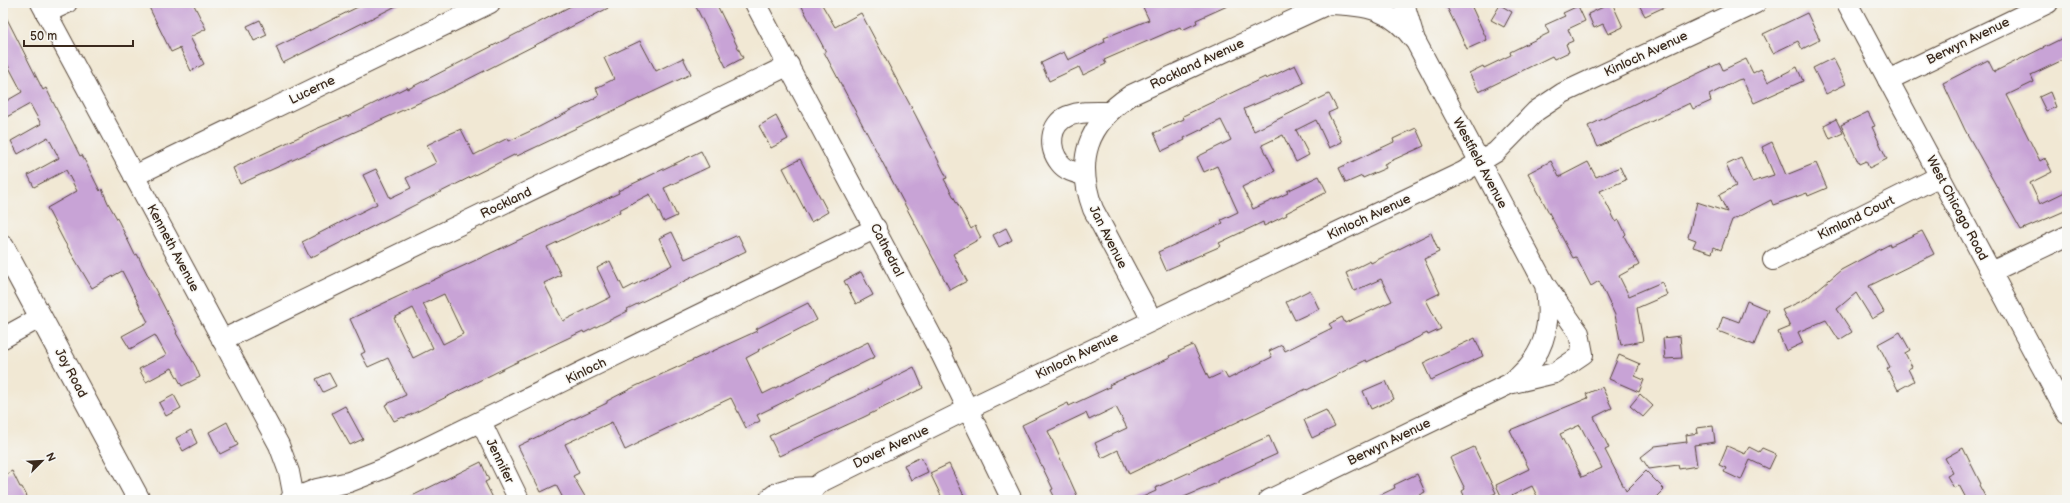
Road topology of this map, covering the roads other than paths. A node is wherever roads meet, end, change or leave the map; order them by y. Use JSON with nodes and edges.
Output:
{"nodes":[{"id":1,"x":67,"y":3,"type":"edge"},
{"id":2,"x":490,"y":3,"type":"edge"},
{"id":3,"x":755,"y":3,"type":"edge"},
{"id":4,"x":1404,"y":3,"type":"edge"},
{"id":5,"x":1756,"y":3,"type":"edge"},
{"id":6,"x":1847,"y":3,"type":"edge"},
{"id":7,"x":2048,"y":3,"type":"edge"},
{"id":8,"x":1329,"y":4,"type":"edge"},
{"id":9,"x":44,"y":8,"type":"edge"},
{"id":10,"x":1372,"y":8,"type":"joint"},
{"id":11,"x":1295,"y":10,"type":"edge"},
{"id":12,"x":1416,"y":42,"type":"junction"},
{"id":13,"x":789,"y":65,"type":"junction"},
{"id":14,"x":1888,"y":80,"type":"junction"},
{"id":15,"x":1108,"y":112,"type":"junction"},
{"id":16,"x":1087,"y":149,"type":"joint"},
{"id":17,"x":1480,"y":162,"type":"junction"},
{"id":18,"x":1084,"y":175,"type":"junction"},
{"id":19,"x":134,"y":176,"type":"junction"},
{"id":20,"x":1940,"y":176,"type":"junction"},
{"id":21,"x":876,"y":228,"type":"junction"},
{"id":22,"x":2067,"y":236,"type":"edge"},
{"id":23,"x":3,"y":247,"type":"edge"},
{"id":24,"x":1773,"y":260,"type":"dead end"},
{"id":25,"x":1991,"y":272,"type":"junction"},
{"id":26,"x":1545,"y":284,"type":"junction"},
{"id":27,"x":41,"y":318,"type":"junction"},
{"id":28,"x":1152,"y":320,"type":"junction"},
{"id":29,"x":3,"y":338,"type":"edge"},
{"id":30,"x":1544,"y":338,"type":"joint"},
{"id":31,"x":222,"y":340,"type":"junction"},
{"id":32,"x":1583,"y":354,"type":"joint"},
{"id":33,"x":1509,"y":384,"type":"junction"},
{"id":34,"x":968,"y":409,"type":"junction"},
{"id":35,"x":2067,"y":414,"type":"edge"},
{"id":36,"x":481,"y":422,"type":"junction"},
{"id":37,"x":811,"y":493,"type":"edge"},
{"id":38,"x":292,"y":499,"type":"edge"},
{"id":39,"x":139,"y":500,"type":"edge"},
{"id":40,"x":519,"y":500,"type":"edge"},
{"id":41,"x":769,"y":500,"type":"edge"},
{"id":42,"x":1012,"y":500,"type":"edge"},
{"id":43,"x":1269,"y":500,"type":"edge"}],
"edges":[{"from":1,"to":9,"type":"street"},
{"from":2,"to":19,"type":"street","name":"Lucerne"},
{"from":3,"to":13,"type":"street","name":"Cathedral"},
{"from":4,"to":12,"type":"street","name":"Westfield Avenue"},
{"from":5,"to":17,"type":"street","name":"Kinloch Avenue"},
{"from":6,"to":14,"type":"street","name":"West Chicago Road"},
{"from":7,"to":14,"type":"street","name":"Berwyn Avenue"},
{"from":8,"to":10,"type":"street","name":"Rockland Avenue"},
{"from":8,"to":11,"type":"street","name":"Rockland Avenue"},
{"from":9,"to":19,"type":"street","name":"Kenneth Avenue"},
{"from":10,"to":12,"type":"street","name":"Westfield Avenue"},
{"from":11,"to":15,"type":"street","name":"Rockland Avenue"},
{"from":12,"to":17,"type":"street","name":"Westfield Avenue"},
{"from":13,"to":21,"type":"street","name":"Cathedral"},
{"from":13,"to":31,"type":"street","name":"Rockland"},
{"from":14,"to":20,"type":"street","name":"West Chicago Road"},
{"from":15,"to":16,"type":"street","name":"Rockland Avenue"},
{"from":15,"to":18,"type":"street"},
{"from":16,"to":18,"type":"street","name":"Jan Avenue"},
{"from":17,"to":26,"type":"street","name":"Westfield Avenue"},
{"from":17,"to":28,"type":"street","name":"Kinloch Avenue"},
{"from":18,"to":28,"type":"street","name":"Jan Avenue"},
{"from":19,"to":31,"type":"street","name":"Kenneth Avenue"},
{"from":20,"to":24,"type":"street","name":"Kimland Court"},
{"from":20,"to":25,"type":"street","name":"West Chicago Road"},
{"from":21,"to":34,"type":"street","name":"Cathedral"},
{"from":21,"to":36,"type":"street","name":"Kinloch"},
{"from":22,"to":25,"type":"street"},
{"from":23,"to":27,"type":"main road","name":"Joy Road"},
{"from":25,"to":35,"type":"street","name":"West Chicago Road"},
{"from":26,"to":30,"type":"street","name":"Westfield Avenue"},
{"from":26,"to":32,"type":"street","name":"Westfield Avenue"},
{"from":27,"to":29,"type":"street"},
{"from":27,"to":39,"type":"main road","name":"Joy Road"},
{"from":28,"to":34,"type":"street","name":"Kinloch Avenue"},
{"from":30,"to":33,"type":"street","name":"Berwyn Avenue"},
{"from":31,"to":38,"type":"street","name":"Kenneth Avenue"},
{"from":32,"to":33,"type":"street","name":"Berwyn Avenue"},
{"from":33,"to":43,"type":"street","name":"Berwyn Avenue"},
{"from":34,"to":37,"type":"street","name":"Dover Avenue"},
{"from":34,"to":42,"type":"street","name":"Cathedral"},
{"from":36,"to":38,"type":"street","name":"Kinloch"},
{"from":36,"to":40,"type":"street","name":"Jennifer"},
{"from":37,"to":41,"type":"street","name":"Dover Avenue"}]}
